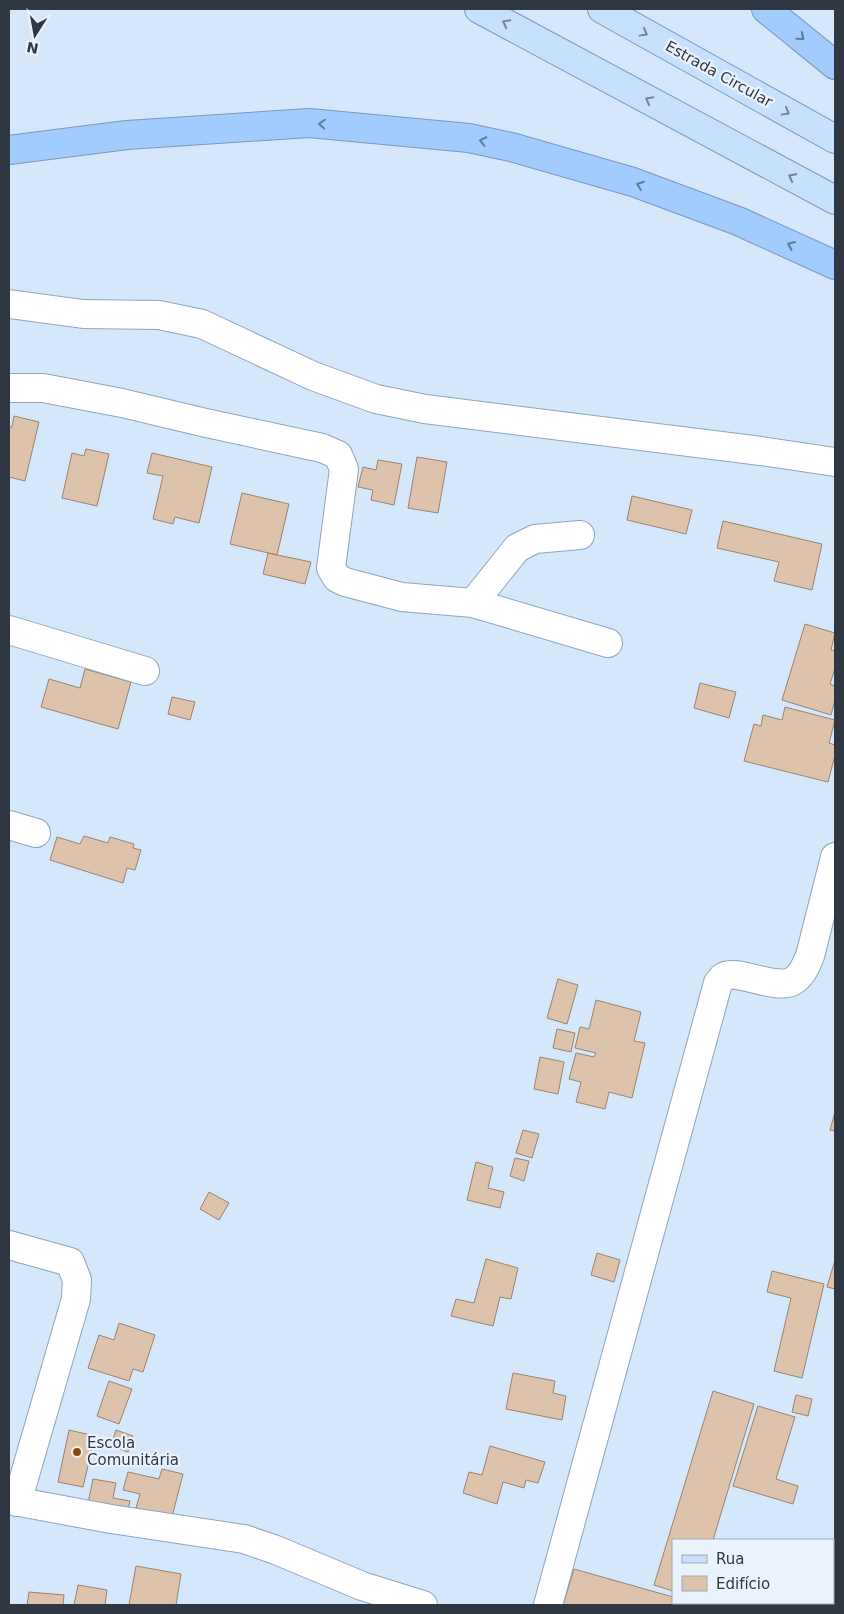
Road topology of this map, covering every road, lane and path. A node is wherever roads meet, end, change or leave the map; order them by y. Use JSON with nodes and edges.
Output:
{"nodes":[{"id":1,"x":479,"y":9,"type":"edge"},
{"id":2,"x":602,"y":9,"type":"edge"},
{"id":3,"x":766,"y":9,"type":"edge"},
{"id":4,"x":835,"y":65,"type":"edge"},
{"id":5,"x":835,"y":139,"type":"edge"},
{"id":6,"x":9,"y":150,"type":"edge"},
{"id":7,"x":835,"y":200,"type":"edge"},
{"id":8,"x":835,"y":265,"type":"edge"},
{"id":9,"x":9,"y":304,"type":"edge"},
{"id":10,"x":9,"y":388,"type":"edge"},
{"id":11,"x":835,"y":462,"type":"edge"},
{"id":12,"x":580,"y":535,"type":"dead end"},
{"id":13,"x":473,"y":603,"type":"junction"},
{"id":14,"x":9,"y":630,"type":"edge"},
{"id":15,"x":608,"y":643,"type":"dead end"},
{"id":16,"x":145,"y":671,"type":"dead end"},
{"id":17,"x":9,"y":825,"type":"edge"},
{"id":18,"x":36,"y":833,"type":"dead end"},
{"id":19,"x":835,"y":857,"type":"edge"},
{"id":20,"x":9,"y":1245,"type":"edge"},
{"id":21,"x":13,"y":1501,"type":"edge"},
{"id":22,"x":423,"y":1605,"type":"edge"},
{"id":23,"x":548,"y":1605,"type":"edge"}],
"edges":[{"from":7,"to":1,"type":"main road","one_way":true},
{"from":2,"to":5,"type":"main road","name":"Estrada Circular","one_way":true},
{"from":3,"to":4,"type":"highway","one_way":true},
{"from":8,"to":6,"type":"highway","one_way":true},
{"from":9,"to":11,"type":"street"},
{"from":10,"to":13,"type":"street"},
{"from":12,"to":13,"type":"street"},
{"from":13,"to":15,"type":"street"},
{"from":14,"to":16,"type":"street"},
{"from":17,"to":18,"type":"street"},
{"from":19,"to":23,"type":"street"},
{"from":20,"to":21,"type":"street"},
{"from":21,"to":22,"type":"street"}]}
